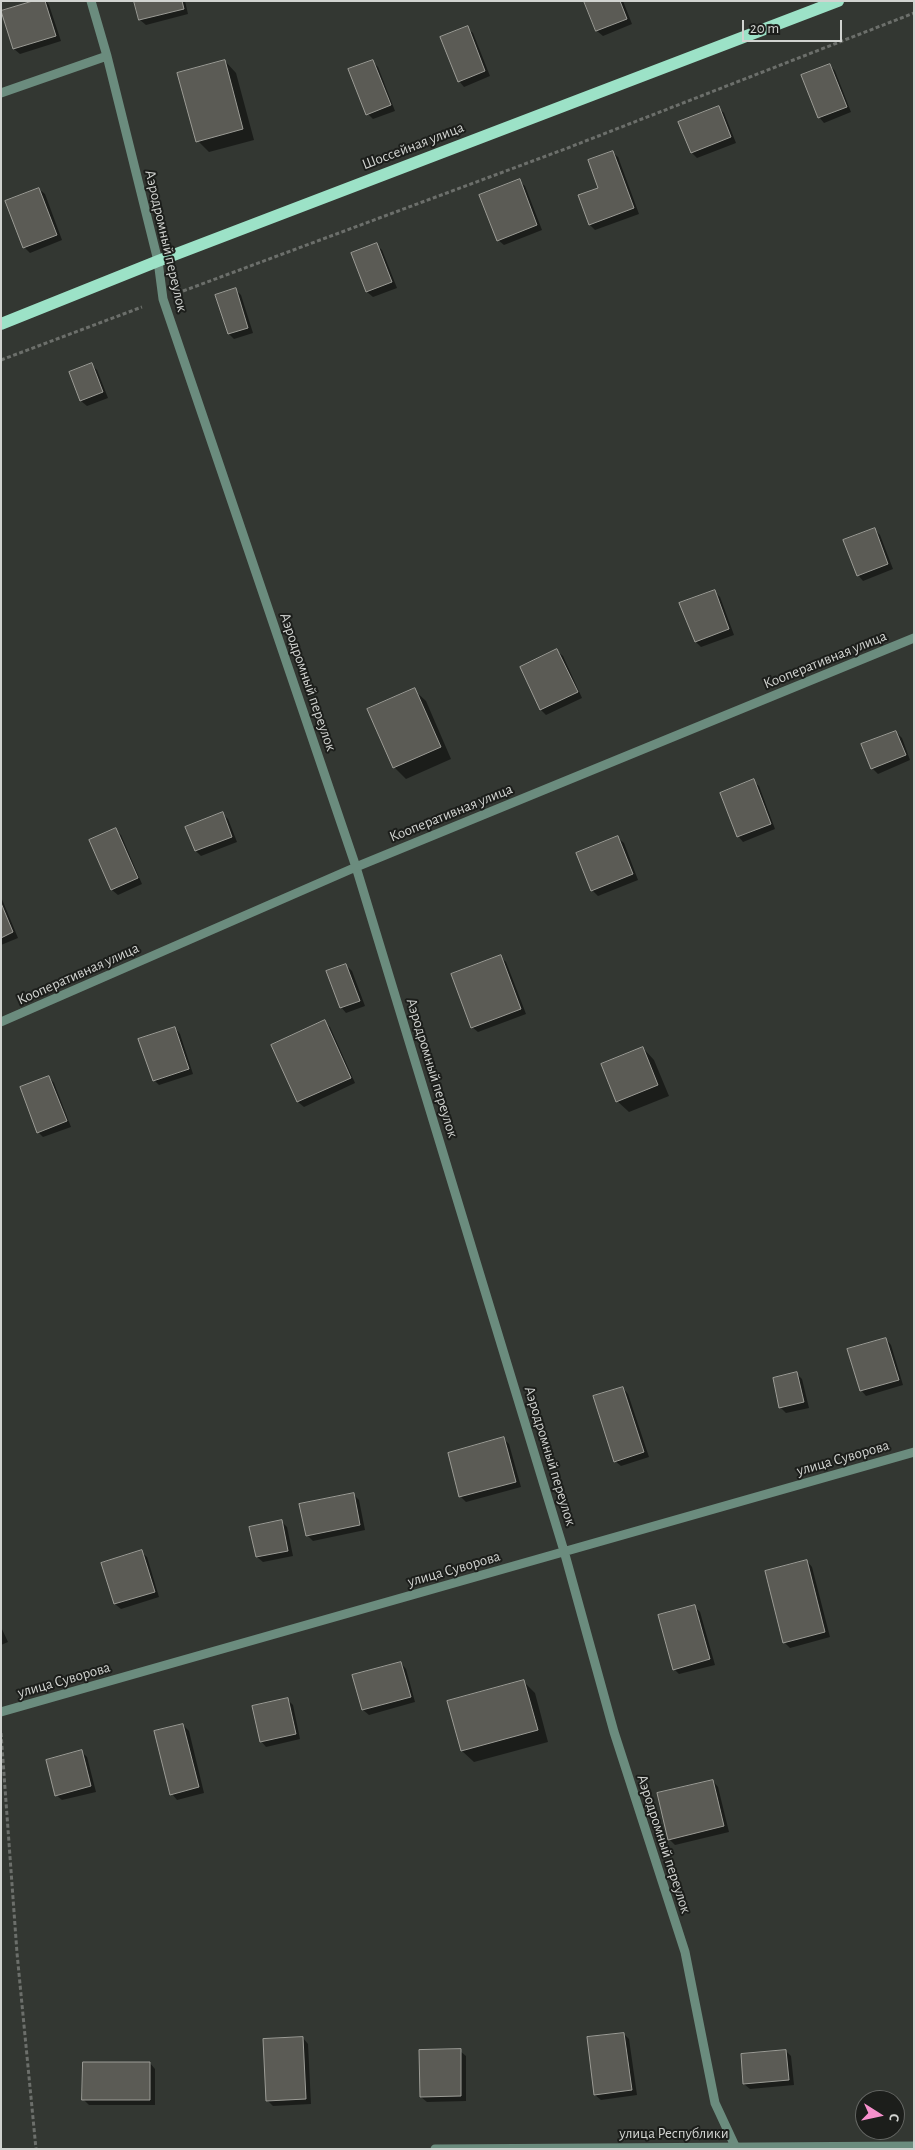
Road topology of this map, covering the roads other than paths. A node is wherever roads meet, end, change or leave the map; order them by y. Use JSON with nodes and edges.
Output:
{"nodes":[{"id":1,"x":91,"y":1,"type":"edge"},
{"id":2,"x":838,"y":1,"type":"edge"},
{"id":3,"x":107,"y":56,"type":"junction"},
{"id":4,"x":1,"y":93,"type":"edge"},
{"id":5,"x":158,"y":261,"type":"junction"},
{"id":6,"x":1,"y":324,"type":"edge"},
{"id":7,"x":914,"y":638,"type":"edge"},
{"id":8,"x":356,"y":867,"type":"junction"},
{"id":9,"x":1,"y":1022,"type":"edge"},
{"id":10,"x":914,"y":1452,"type":"edge"},
{"id":11,"x":564,"y":1551,"type":"junction"},
{"id":12,"x":1,"y":1712,"type":"edge"},
{"id":13,"x":735,"y":2146,"type":"junction"},
{"id":14,"x":914,"y":2146,"type":"edge"},
{"id":15,"x":435,"y":2149,"type":"edge"}],
"edges":[{"from":1,"to":3,"type":"street","name":"Аэродромный переулок"},
{"from":2,"to":5,"type":"main road","name":"Шоссейная улица"},
{"from":3,"to":4,"type":"street"},
{"from":3,"to":5,"type":"street","name":"Аэродромный переулок"},
{"from":5,"to":6,"type":"main road","name":"Шоссейная улица"},
{"from":5,"to":8,"type":"street","name":"Аэродромный переулок"},
{"from":7,"to":8,"type":"street","name":"Кооперативная улица"},
{"from":8,"to":9,"type":"street","name":"Кооперативная улица"},
{"from":8,"to":11,"type":"street","name":"Аэродромный переулок"},
{"from":10,"to":11,"type":"street","name":"улица Суворова"},
{"from":11,"to":12,"type":"street","name":"улица Суворова"},
{"from":11,"to":13,"type":"street","name":"Аэродромный переулок"},
{"from":13,"to":14,"type":"street","name":"улица Республики"},
{"from":13,"to":15,"type":"street","name":"улица Республики"}]}
